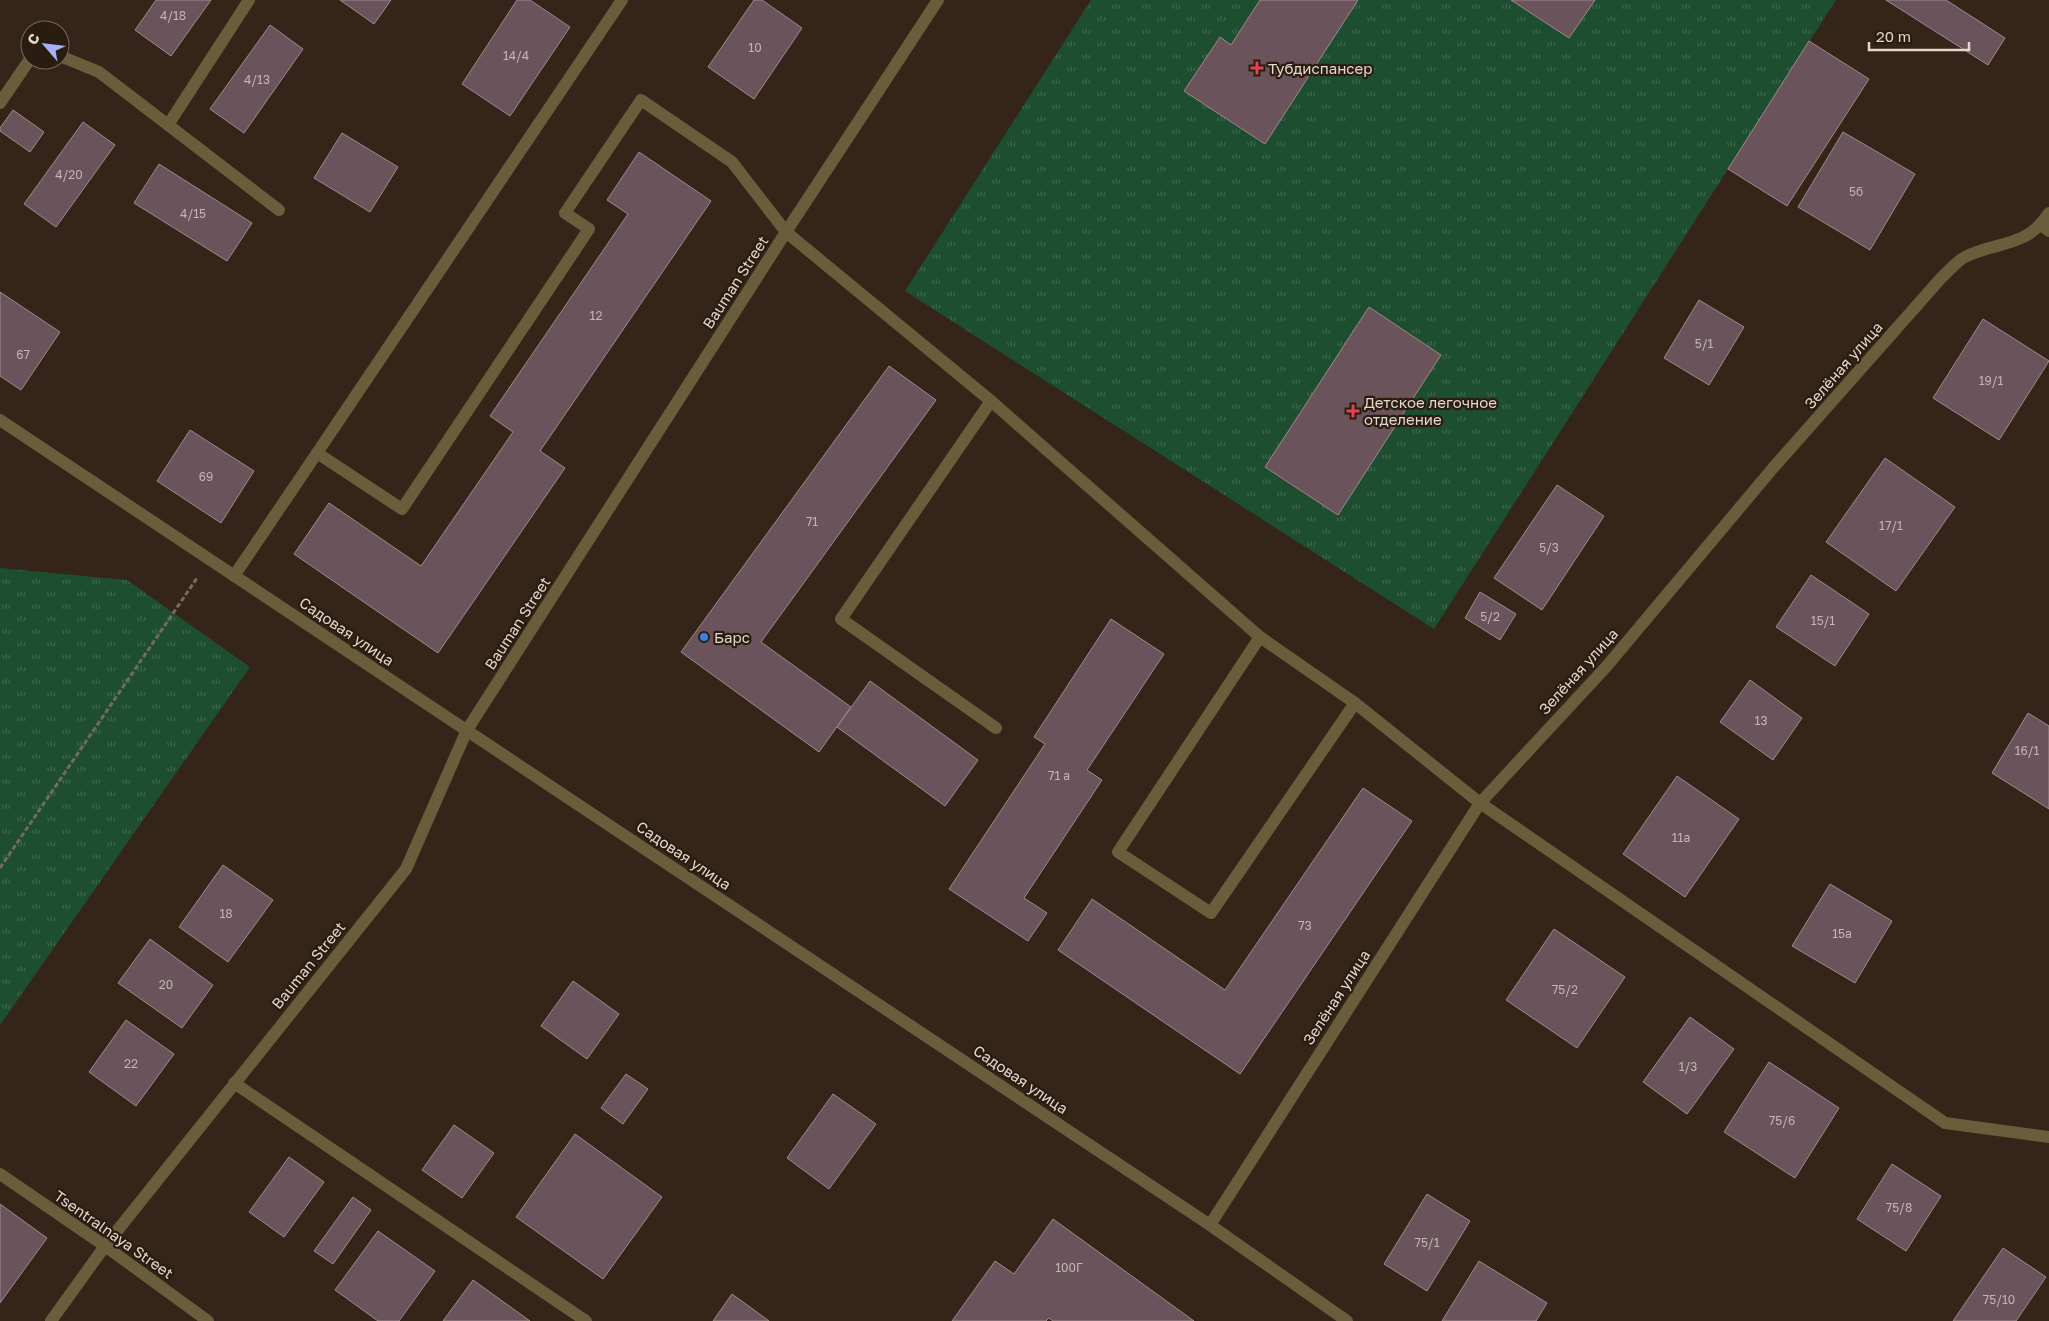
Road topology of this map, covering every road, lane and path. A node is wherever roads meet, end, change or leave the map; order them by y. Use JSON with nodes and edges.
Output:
{"nodes":[{"id":1,"x":249,"y":0,"type":"edge"},
{"id":2,"x":622,"y":0,"type":"edge"},
{"id":3,"x":938,"y":0,"type":"edge"},
{"id":4,"x":70,"y":60,"type":"edge"},
{"id":5,"x":22,"y":70,"type":"edge"},
{"id":6,"x":0,"y":103,"type":"edge"},
{"id":7,"x":168,"y":125,"type":"junction"},
{"id":8,"x":279,"y":210,"type":"dead end"},
{"id":9,"x":2049,"y":213,"type":"edge"},
{"id":10,"x":2045,"y":228,"type":"edge"},
{"id":11,"x":786,"y":232,"type":"junction"},
{"id":12,"x":991,"y":401,"type":"junction"},
{"id":13,"x":0,"y":420,"type":"edge"},
{"id":14,"x":317,"y":452,"type":"junction"},
{"id":15,"x":210,"y":559,"type":"junction"},
{"id":16,"x":234,"y":576,"type":"junction"},
{"id":17,"x":1260,"y":637,"type":"junction"},
{"id":18,"x":1355,"y":703,"type":"junction"},
{"id":19,"x":996,"y":728,"type":"dead end"},
{"id":20,"x":467,"y":730,"type":"junction"},
{"id":21,"x":1480,"y":803,"type":"junction"},
{"id":22,"x":0,"y":868,"type":"edge"},
{"id":23,"x":234,"y":1083,"type":"junction"},
{"id":24,"x":2049,"y":1137,"type":"edge"},
{"id":25,"x":0,"y":1174,"type":"edge"},
{"id":26,"x":1210,"y":1225,"type":"junction"},
{"id":27,"x":105,"y":1246,"type":"junction"},
{"id":28,"x":51,"y":1321,"type":"edge"},
{"id":29,"x":208,"y":1321,"type":"edge"},
{"id":30,"x":586,"y":1321,"type":"edge"},
{"id":31,"x":1347,"y":1321,"type":"edge"}],
"edges":[{"from":1,"to":7,"type":"street"},
{"from":2,"to":14,"type":"street"},
{"from":3,"to":11,"type":"street","name":"Bauman Street"},
{"from":4,"to":7,"type":"street"},
{"from":5,"to":6,"type":"street"},
{"from":7,"to":8,"type":"street"},
{"from":9,"to":10,"type":"street","name":"Зелёная улица"},
{"from":10,"to":21,"type":"street","name":"Зелёная улица"},
{"from":11,"to":12,"type":"street"},
{"from":11,"to":14,"type":"street"},
{"from":11,"to":20,"type":"street","name":"Bauman Street"},
{"from":12,"to":17,"type":"street"},
{"from":12,"to":19,"type":"street"},
{"from":13,"to":15,"type":"street","name":"Садовая улица"},
{"from":14,"to":16,"type":"street"},
{"from":15,"to":16,"type":"street","name":"Садовая улица"},
{"from":15,"to":22,"type":"path"},
{"from":16,"to":20,"type":"street","name":"Садовая улица"},
{"from":17,"to":18,"type":"street"},
{"from":17,"to":18,"type":"street"},
{"from":18,"to":21,"type":"street"},
{"from":20,"to":23,"type":"street","name":"Bauman Street"},
{"from":20,"to":26,"type":"street","name":"Садовая улица"},
{"from":21,"to":24,"type":"street"},
{"from":21,"to":26,"type":"street","name":"Зелёная улица"},
{"from":23,"to":27,"type":"street","name":"Bauman Street"},
{"from":23,"to":30,"type":"street"},
{"from":25,"to":27,"type":"street","name":"Tsentralnaya Street"},
{"from":26,"to":31,"type":"street","name":"Садовая улица"},
{"from":27,"to":28,"type":"street","name":"Bauman Street"},
{"from":27,"to":29,"type":"street","name":"Tsentralnaya Street"}]}
